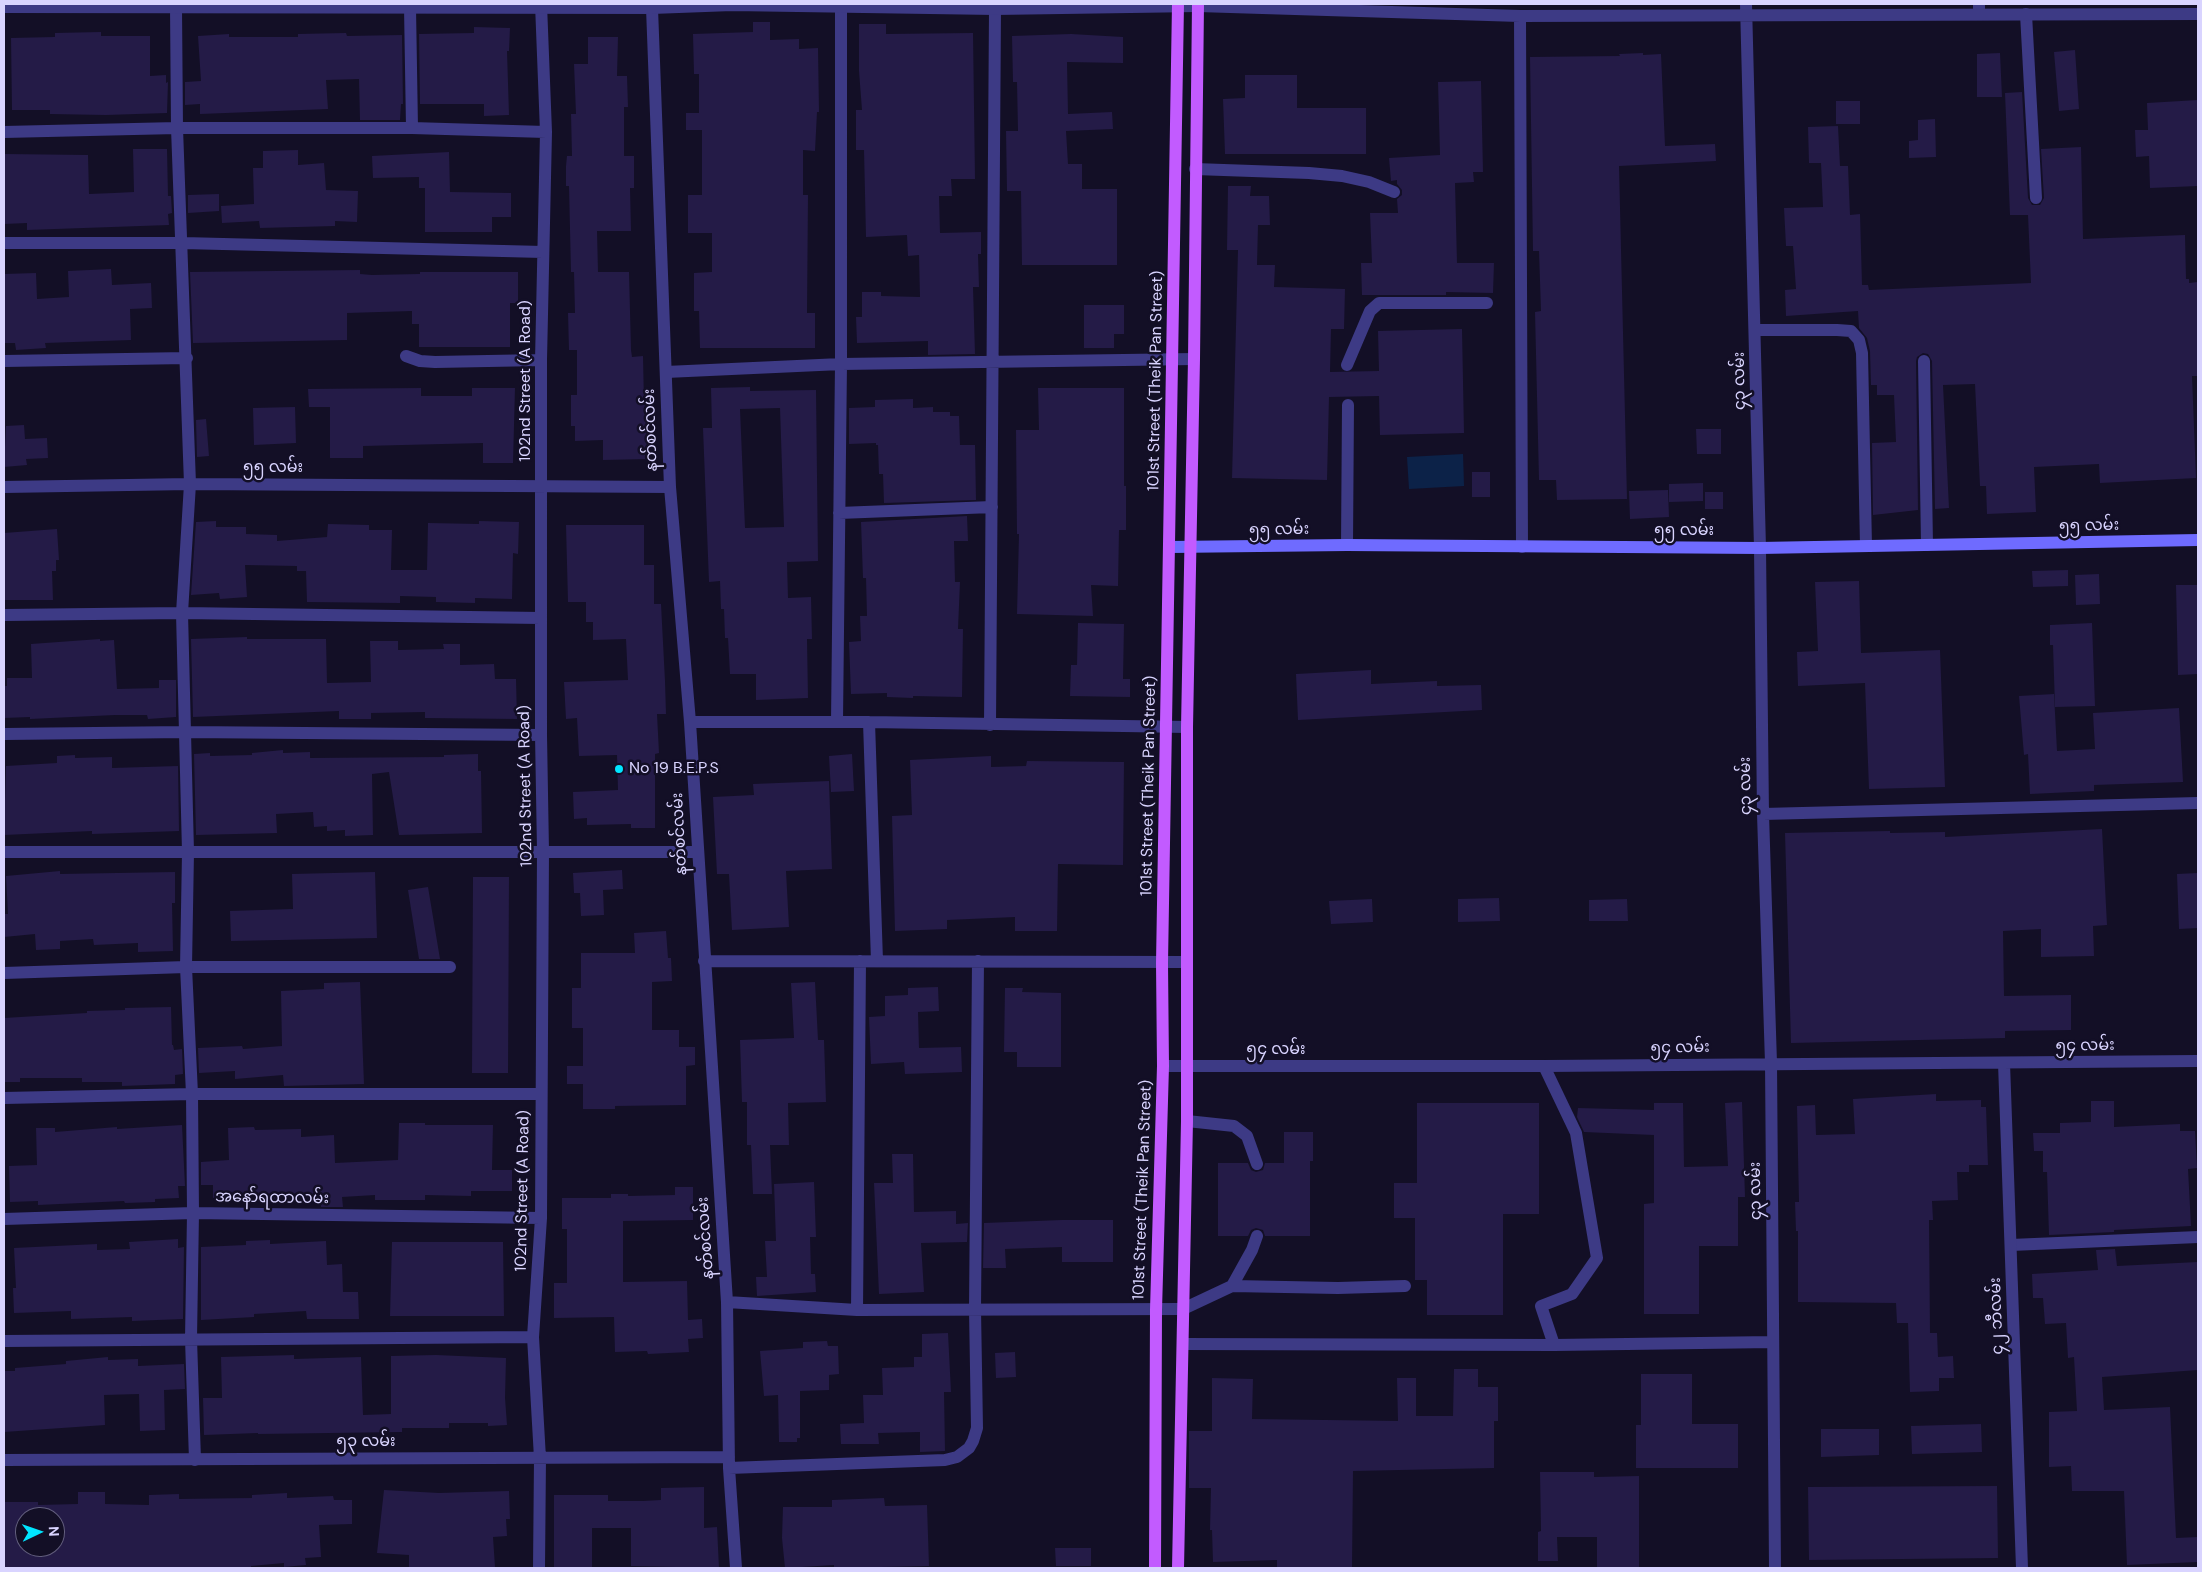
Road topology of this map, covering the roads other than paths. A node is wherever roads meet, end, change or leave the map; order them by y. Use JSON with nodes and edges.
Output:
{"nodes":[{"id":1,"x":732,"y":4,"type":"edge"},
{"id":2,"x":194,"y":5,"type":"edge"},
{"id":3,"x":541,"y":5,"type":"edge"},
{"id":4,"x":1178,"y":5,"type":"edge"},
{"id":5,"x":1198,"y":5,"type":"edge"},
{"id":6,"x":410,"y":6,"type":"junction"},
{"id":7,"x":914,"y":6,"type":"edge"},
{"id":8,"x":4,"y":7,"type":"edge"},
{"id":9,"x":176,"y":7,"type":"junction"},
{"id":10,"x":841,"y":7,"type":"junction"},
{"id":11,"x":652,"y":8,"type":"junction"},
{"id":12,"x":994,"y":8,"type":"junction"},
{"id":13,"x":1979,"y":9,"type":"edge"},
{"id":14,"x":1746,"y":10,"type":"edge"},
{"id":15,"x":2026,"y":14,"type":"junction"},
{"id":16,"x":2198,"y":14,"type":"edge"},
{"id":17,"x":1520,"y":16,"type":"junction"},
{"id":18,"x":177,"y":128,"type":"junction"},
{"id":19,"x":412,"y":128,"type":"junction"},
{"id":20,"x":4,"y":132,"type":"edge"},
{"id":21,"x":546,"y":132,"type":"junction"},
{"id":22,"x":1195,"y":169,"type":"junction"},
{"id":23,"x":1394,"y":192,"type":"dead end"},
{"id":24,"x":2036,"y":198,"type":"dead end"},
{"id":25,"x":4,"y":243,"type":"edge"},
{"id":26,"x":183,"y":243,"type":"junction"},
{"id":27,"x":543,"y":252,"type":"junction"},
{"id":28,"x":1487,"y":303,"type":"dead end"},
{"id":29,"x":1755,"y":330,"type":"junction"},
{"id":30,"x":406,"y":356,"type":"dead end"},
{"id":31,"x":187,"y":358,"type":"junction"},
{"id":32,"x":1194,"y":359,"type":"junction"},
{"id":33,"x":4,"y":360,"type":"edge"},
{"id":34,"x":541,"y":360,"type":"junction"},
{"id":35,"x":1173,"y":360,"type":"junction"},
{"id":36,"x":1924,"y":361,"type":"dead end"},
{"id":37,"x":993,"y":362,"type":"junction"},
{"id":38,"x":841,"y":364,"type":"junction"},
{"id":39,"x":1347,"y":365,"type":"dead end"},
{"id":40,"x":666,"y":372,"type":"junction"},
{"id":41,"x":1348,"y":405,"type":"dead end"},
{"id":42,"x":190,"y":484,"type":"junction"},
{"id":43,"x":542,"y":486,"type":"junction"},
{"id":44,"x":4,"y":487,"type":"edge"},
{"id":45,"x":670,"y":487,"type":"junction"},
{"id":46,"x":992,"y":507,"type":"junction"},
{"id":47,"x":839,"y":513,"type":"junction"},
{"id":48,"x":2198,"y":540,"type":"edge"},
{"id":49,"x":1347,"y":545,"type":"junction"},
{"id":50,"x":1927,"y":545,"type":"junction"},
{"id":51,"x":1866,"y":546,"type":"junction"},
{"id":52,"x":1170,"y":547,"type":"junction"},
{"id":53,"x":1190,"y":547,"type":"junction"},
{"id":54,"x":1522,"y":547,"type":"junction"},
{"id":55,"x":1760,"y":548,"type":"junction"},
{"id":56,"x":182,"y":613,"type":"junction"},
{"id":57,"x":4,"y":615,"type":"edge"},
{"id":58,"x":541,"y":618,"type":"junction"},
{"id":59,"x":837,"y":721,"type":"junction"},
{"id":60,"x":690,"y":722,"type":"junction"},
{"id":61,"x":869,"y":722,"type":"junction"},
{"id":62,"x":990,"y":724,"type":"junction"},
{"id":63,"x":1166,"y":727,"type":"junction"},
{"id":64,"x":1186,"y":727,"type":"junction"},
{"id":65,"x":186,"y":732,"type":"junction"},
{"id":66,"x":4,"y":734,"type":"edge"},
{"id":67,"x":541,"y":735,"type":"junction"},
{"id":68,"x":2198,"y":804,"type":"edge"},
{"id":69,"x":1763,"y":814,"type":"junction"},
{"id":70,"x":543,"y":851,"type":"junction"},
{"id":71,"x":4,"y":852,"type":"edge"},
{"id":72,"x":188,"y":852,"type":"junction"},
{"id":73,"x":697,"y":852,"type":"junction"},
{"id":74,"x":704,"y":961,"type":"junction"},
{"id":75,"x":860,"y":961,"type":"junction"},
{"id":76,"x":877,"y":961,"type":"junction"},
{"id":77,"x":978,"y":961,"type":"junction"},
{"id":78,"x":1187,"y":962,"type":"junction"},
{"id":79,"x":1162,"y":963,"type":"junction"},
{"id":80,"x":186,"y":967,"type":"junction"},
{"id":81,"x":450,"y":967,"type":"dead end"},
{"id":82,"x":4,"y":973,"type":"edge"},
{"id":83,"x":2198,"y":1061,"type":"edge"},
{"id":84,"x":1771,"y":1063,"type":"junction"},
{"id":85,"x":2004,"y":1063,"type":"junction"},
{"id":86,"x":1163,"y":1066,"type":"junction"},
{"id":87,"x":1187,"y":1066,"type":"junction"},
{"id":88,"x":1544,"y":1066,"type":"junction"},
{"id":89,"x":192,"y":1094,"type":"junction"},
{"id":90,"x":541,"y":1094,"type":"junction"},
{"id":91,"x":4,"y":1098,"type":"edge"},
{"id":92,"x":1187,"y":1121,"type":"junction"},
{"id":93,"x":1257,"y":1164,"type":"dead end"},
{"id":94,"x":193,"y":1213,"type":"junction"},
{"id":95,"x":541,"y":1218,"type":"junction"},
{"id":96,"x":4,"y":1219,"type":"edge"},
{"id":97,"x":1257,"y":1236,"type":"dead end"},
{"id":98,"x":2198,"y":1237,"type":"edge"},
{"id":99,"x":2011,"y":1245,"type":"junction"},
{"id":100,"x":1232,"y":1286,"type":"junction"},
{"id":101,"x":1405,"y":1286,"type":"dead end"},
{"id":102,"x":727,"y":1302,"type":"junction"},
{"id":103,"x":975,"y":1309,"type":"junction"},
{"id":104,"x":1183,"y":1309,"type":"junction"},
{"id":105,"x":857,"y":1310,"type":"junction"},
{"id":106,"x":1156,"y":1310,"type":"junction"},
{"id":107,"x":533,"y":1338,"type":"junction"},
{"id":108,"x":191,"y":1339,"type":"junction"},
{"id":109,"x":4,"y":1341,"type":"edge"},
{"id":110,"x":1774,"y":1342,"type":"junction"},
{"id":111,"x":1183,"y":1344,"type":"junction"},
{"id":112,"x":1554,"y":1345,"type":"junction"},
{"id":113,"x":540,"y":1458,"type":"junction"},
{"id":114,"x":4,"y":1460,"type":"edge"},
{"id":115,"x":195,"y":1460,"type":"junction"},
{"id":116,"x":729,"y":1462,"type":"junction"},
{"id":117,"x":539,"y":1568,"type":"edge"},
{"id":118,"x":736,"y":1568,"type":"edge"},
{"id":119,"x":1155,"y":1568,"type":"edge"},
{"id":120,"x":1178,"y":1568,"type":"edge"},
{"id":121,"x":1775,"y":1568,"type":"edge"},
{"id":122,"x":2022,"y":1568,"type":"edge"}],
"edges":[{"from":1,"to":10,"type":"street"},
{"from":1,"to":11,"type":"street"},
{"from":2,"to":6,"type":"street"},
{"from":2,"to":9,"type":"street"},
{"from":3,"to":6,"type":"street"},
{"from":3,"to":11,"type":"street"},
{"from":3,"to":21,"type":"street","name":"102nd Street (A Road)"},
{"from":4,"to":5,"type":"street"},
{"from":4,"to":12,"type":"street"},
{"from":4,"to":35,"type":"main road","name":"101st Street (Theik Pan Street)"},
{"from":5,"to":17,"type":"street"},
{"from":5,"to":22,"type":"main road"},
{"from":6,"to":19,"type":"street"},
{"from":7,"to":10,"type":"street"},
{"from":7,"to":12,"type":"street"},
{"from":8,"to":9,"type":"street"},
{"from":9,"to":18,"type":"street"},
{"from":10,"to":38,"type":"street"},
{"from":11,"to":40,"type":"street","name":"နတ်စင်လမ်း"},
{"from":12,"to":37,"type":"street"},
{"from":13,"to":14,"type":"street"},
{"from":13,"to":15,"type":"street"},
{"from":14,"to":17,"type":"street"},
{"from":14,"to":29,"type":"street","name":"၄၃ လမ်း"},
{"from":15,"to":16,"type":"street"},
{"from":15,"to":24,"type":"street"},
{"from":17,"to":54,"type":"street"},
{"from":18,"to":19,"type":"street"},
{"from":18,"to":20,"type":"street"},
{"from":18,"to":26,"type":"street"},
{"from":19,"to":21,"type":"street"},
{"from":21,"to":27,"type":"street","name":"102nd Street (A Road)"},
{"from":22,"to":23,"type":"street"},
{"from":22,"to":32,"type":"main road"},
{"from":25,"to":26,"type":"street"},
{"from":26,"to":27,"type":"street"},
{"from":26,"to":31,"type":"street"},
{"from":27,"to":34,"type":"street","name":"102nd Street (A Road)"},
{"from":28,"to":39,"type":"street"},
{"from":29,"to":51,"type":"street"},
{"from":29,"to":55,"type":"street","name":"၄၃ လမ်း"},
{"from":30,"to":34,"type":"street"},
{"from":31,"to":33,"type":"street"},
{"from":31,"to":42,"type":"street"},
{"from":32,"to":35,"type":"street"},
{"from":32,"to":53,"type":"main road"},
{"from":34,"to":43,"type":"street","name":"102nd Street (A Road)"},
{"from":35,"to":37,"type":"street"},
{"from":35,"to":52,"type":"main road","name":"101st Street (Theik Pan Street)"},
{"from":36,"to":50,"type":"street"},
{"from":37,"to":38,"type":"street"},
{"from":37,"to":46,"type":"street"},
{"from":38,"to":40,"type":"street"},
{"from":38,"to":47,"type":"street"},
{"from":40,"to":45,"type":"street","name":"နတ်စင်လမ်း"},
{"from":41,"to":49,"type":"street"},
{"from":42,"to":43,"type":"street","name":"၅၅ လမ်း"},
{"from":42,"to":44,"type":"street","name":"၅၅ လမ်း"},
{"from":42,"to":56,"type":"street"},
{"from":43,"to":45,"type":"street","name":"၅၅ လမ်း"},
{"from":43,"to":58,"type":"street","name":"102nd Street (A Road)"},
{"from":45,"to":60,"type":"street","name":"နတ်စင်လမ်း"},
{"from":46,"to":47,"type":"street"},
{"from":46,"to":62,"type":"street"},
{"from":47,"to":59,"type":"street"},
{"from":48,"to":50,"type":"main road","name":"၅၅ လမ်း"},
{"from":49,"to":53,"type":"main road","name":"၅၅ လမ်း"},
{"from":49,"to":54,"type":"main road","name":"၅၅ လမ်း"},
{"from":50,"to":51,"type":"main road","name":"၅၅ လမ်း"},
{"from":51,"to":55,"type":"main road","name":"၅၅ လမ်း"},
{"from":52,"to":53,"type":"main road","name":"၅၅ လမ်း"},
{"from":52,"to":63,"type":"main road","name":"101st Street (Theik Pan Street)"},
{"from":53,"to":64,"type":"main road"},
{"from":54,"to":55,"type":"main road","name":"၅၅ လမ်း"},
{"from":55,"to":69,"type":"street","name":"၄၃ လမ်း"},
{"from":56,"to":57,"type":"street"},
{"from":56,"to":58,"type":"street"},
{"from":56,"to":65,"type":"street"},
{"from":58,"to":67,"type":"street","name":"102nd Street (A Road)"},
{"from":59,"to":60,"type":"street"},
{"from":59,"to":61,"type":"street"},
{"from":60,"to":73,"type":"street","name":"နတ်စင်လမ်း"},
{"from":61,"to":62,"type":"street"},
{"from":61,"to":76,"type":"street"},
{"from":62,"to":63,"type":"street"},
{"from":63,"to":64,"type":"street"},
{"from":63,"to":79,"type":"main road","name":"101st Street (Theik Pan Street)"},
{"from":64,"to":78,"type":"main road"},
{"from":65,"to":66,"type":"street"},
{"from":65,"to":67,"type":"street"},
{"from":65,"to":72,"type":"street"},
{"from":67,"to":70,"type":"street","name":"102nd Street (A Road)"},
{"from":68,"to":69,"type":"street"},
{"from":69,"to":84,"type":"street","name":"၄၃ လမ်း"},
{"from":70,"to":72,"type":"street"},
{"from":70,"to":73,"type":"street"},
{"from":70,"to":90,"type":"street","name":"102nd Street (A Road)"},
{"from":71,"to":72,"type":"street"},
{"from":72,"to":80,"type":"street"},
{"from":73,"to":74,"type":"street","name":"နတ်စင်လမ်း"},
{"from":74,"to":75,"type":"street"},
{"from":74,"to":102,"type":"street","name":"နတ်စင်လမ်း"},
{"from":75,"to":76,"type":"street"},
{"from":75,"to":105,"type":"street"},
{"from":76,"to":77,"type":"street"},
{"from":77,"to":79,"type":"street"},
{"from":77,"to":103,"type":"street","name":"၅၃ လမ်း"},
{"from":78,"to":79,"type":"street"},
{"from":78,"to":87,"type":"main road"},
{"from":79,"to":86,"type":"main road","name":"101st Street (Theik Pan Street)"},
{"from":80,"to":81,"type":"street"},
{"from":80,"to":82,"type":"street"},
{"from":80,"to":89,"type":"street"},
{"from":83,"to":85,"type":"street","name":"၅၄ လမ်း"},
{"from":84,"to":85,"type":"street","name":"၅၄ လမ်း"},
{"from":84,"to":88,"type":"street","name":"၅၄ လမ်း"},
{"from":84,"to":110,"type":"street","name":"၄၃ လမ်း"},
{"from":85,"to":99,"type":"street","name":"၄၂ ဘီလမ်း"},
{"from":86,"to":87,"type":"street","name":"၅၄ လမ်း"},
{"from":86,"to":106,"type":"main road","name":"101st Street (Theik Pan Street)"},
{"from":87,"to":88,"type":"street","name":"၅၄ လမ်း"},
{"from":87,"to":92,"type":"main road"},
{"from":88,"to":112,"type":"street"},
{"from":89,"to":90,"type":"street"},
{"from":89,"to":91,"type":"street"},
{"from":89,"to":94,"type":"street"},
{"from":90,"to":95,"type":"street","name":"102nd Street (A Road)"},
{"from":92,"to":93,"type":"street"},
{"from":92,"to":104,"type":"main road"},
{"from":94,"to":95,"type":"street","name":"အနော်ရထာလမ်း"},
{"from":94,"to":96,"type":"street","name":"အနော်ရထာလမ်း"},
{"from":94,"to":108,"type":"street"},
{"from":95,"to":107,"type":"street","name":"102nd Street (A Road)"},
{"from":97,"to":100,"type":"street"},
{"from":98,"to":99,"type":"street"},
{"from":99,"to":122,"type":"street","name":"၄၂ ဘီလမ်း"},
{"from":100,"to":101,"type":"street"},
{"from":100,"to":104,"type":"street"},
{"from":102,"to":105,"type":"street"},
{"from":102,"to":116,"type":"street","name":"နတ်စင်လမ်း"},
{"from":103,"to":105,"type":"street"},
{"from":103,"to":106,"type":"street"},
{"from":103,"to":116,"type":"street","name":"၅၃ လမ်း"},
{"from":104,"to":106,"type":"street"},
{"from":104,"to":111,"type":"main road"},
{"from":106,"to":119,"type":"main road","name":"101st Street (Theik Pan Street)"},
{"from":107,"to":108,"type":"street"},
{"from":107,"to":113,"type":"street","name":"102nd Street (A Road)"},
{"from":108,"to":109,"type":"street"},
{"from":108,"to":115,"type":"street"},
{"from":110,"to":112,"type":"street"},
{"from":110,"to":121,"type":"street","name":"၄၃ လမ်း"},
{"from":111,"to":112,"type":"street"},
{"from":111,"to":120,"type":"main road"},
{"from":113,"to":115,"type":"street","name":"၅၃ လမ်း"},
{"from":113,"to":116,"type":"street","name":"၅၃ လမ်း"},
{"from":113,"to":117,"type":"street","name":"102nd Street (A Road)"},
{"from":114,"to":115,"type":"street","name":"၅၃ လမ်း"},
{"from":116,"to":118,"type":"street","name":"နတ်စင်လမ်း"}]}
